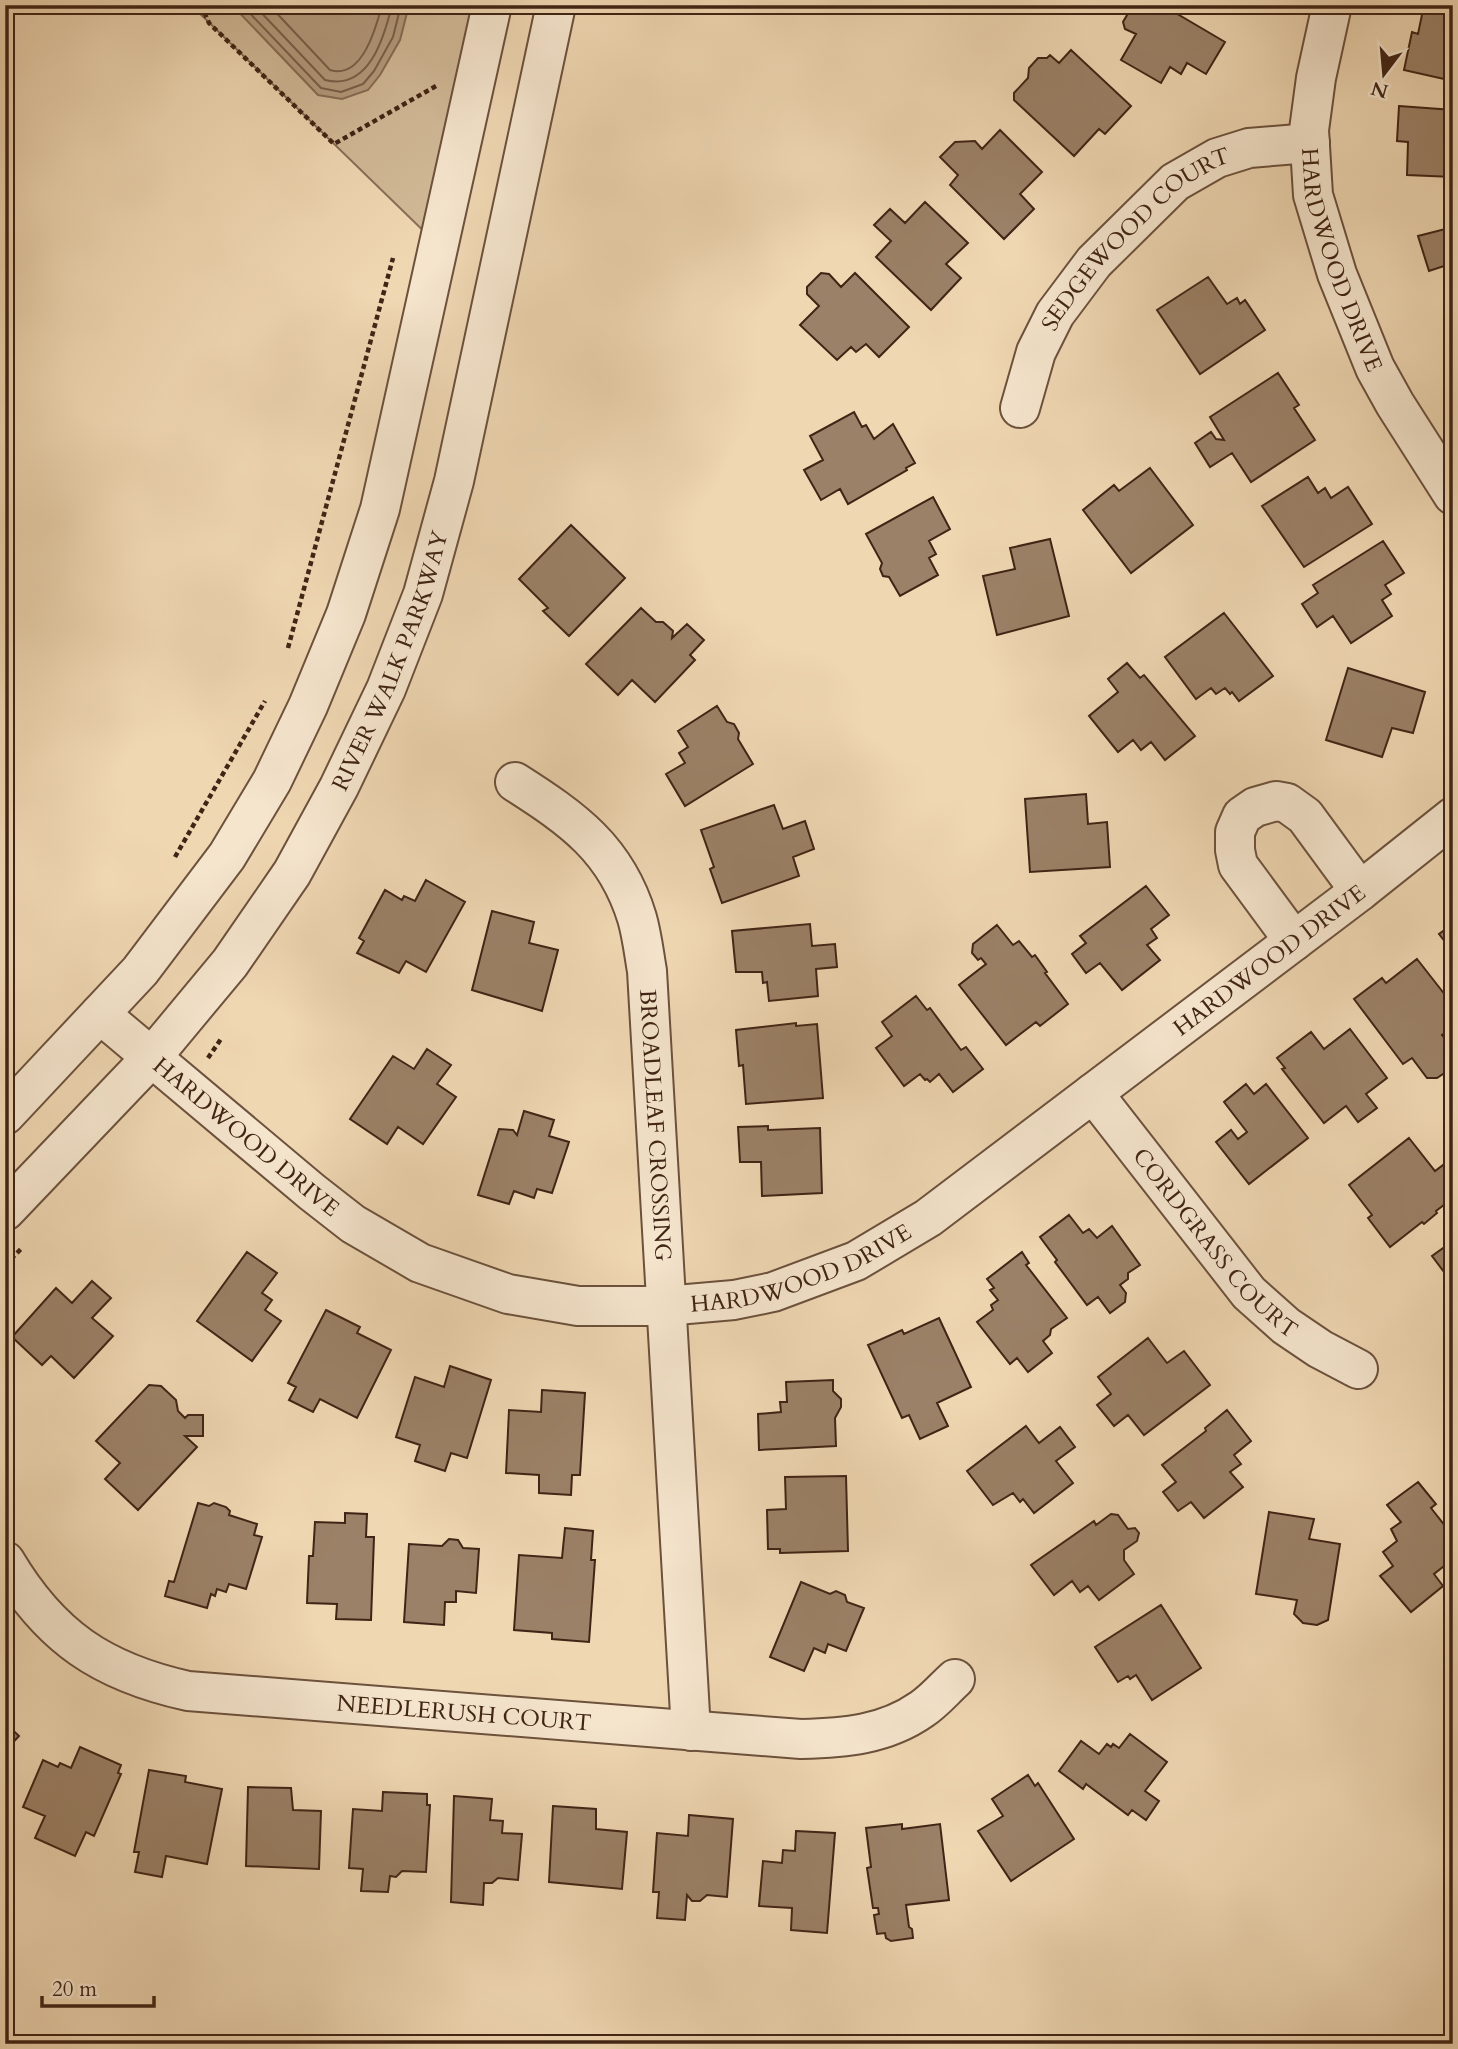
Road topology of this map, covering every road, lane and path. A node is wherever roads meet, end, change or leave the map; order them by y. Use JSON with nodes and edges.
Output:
{"nodes":[{"id":1,"x":201,"y":5,"type":"edge"},
{"id":2,"x":492,"y":5,"type":"edge"},
{"id":3,"x":556,"y":5,"type":"edge"},
{"id":4,"x":1332,"y":5,"type":"edge"},
{"id":5,"x":435,"y":98,"type":"dead end"},
{"id":6,"x":1310,"y":143,"type":"junction"},
{"id":7,"x":397,"y":246,"type":"dead end"},
{"id":8,"x":1020,"y":408,"type":"dead end"},
{"id":9,"x":1453,"y":495,"type":"edge"},
{"id":10,"x":285,"y":660,"type":"dead end"},
{"id":11,"x":267,"y":696,"type":"dead end"},
{"id":12,"x":515,"y":782,"type":"dead end"},
{"id":13,"x":1453,"y":817,"type":"edge"},
{"id":14,"x":172,"y":862,"type":"dead end"},
{"id":15,"x":1360,"y":891,"type":"junction"},
{"id":16,"x":1294,"y":941,"type":"junction"},
{"id":17,"x":100,"y":1014,"type":"junction"},
{"id":18,"x":151,"y":1058,"type":"junction"},
{"id":19,"x":1093,"y":1093,"type":"junction"},
{"id":20,"x":5,"y":1115,"type":"edge"},
{"id":21,"x":5,"y":1212,"type":"edge"},
{"id":22,"x":665,"y":1306,"type":"junction"},
{"id":23,"x":1358,"y":1369,"type":"dead end"},
{"id":24,"x":5,"y":1561,"type":"edge"},
{"id":25,"x":955,"y":1679,"type":"dead end"},
{"id":26,"x":691,"y":1731,"type":"junction"}],
"edges":[{"from":1,"to":5,"type":"path"},
{"from":2,"to":17,"type":"street"},
{"from":3,"to":18,"type":"street","name":"RIVER WALK PARKWAY"},
{"from":4,"to":6,"type":"street","name":"HARDWOOD DRIVE"},
{"from":6,"to":8,"type":"street","name":"SEDGEWOOD COURT"},
{"from":6,"to":9,"type":"street","name":"HARDWOOD DRIVE"},
{"from":7,"to":10,"type":"path"},
{"from":11,"to":14,"type":"path"},
{"from":12,"to":22,"type":"street","name":"BROADLEAF CROSSING"},
{"from":13,"to":15,"type":"street","name":"HARDWOOD DRIVE"},
{"from":15,"to":16,"type":"street","name":"HARDWOOD DRIVE"},
{"from":15,"to":16,"type":"street"},
{"from":16,"to":19,"type":"street","name":"HARDWOOD DRIVE"},
{"from":17,"to":18,"type":"street","name":"HARDWOOD DRIVE"},
{"from":17,"to":20,"type":"street"},
{"from":18,"to":21,"type":"street","name":"RIVER WALK PARKWAY"},
{"from":18,"to":22,"type":"street","name":"HARDWOOD DRIVE"},
{"from":19,"to":22,"type":"street","name":"HARDWOOD DRIVE"},
{"from":19,"to":23,"type":"street","name":"CORDGRASS COURT"},
{"from":22,"to":26,"type":"street","name":"BROADLEAF CROSSING"},
{"from":24,"to":26,"type":"street","name":"NEEDLERUSH COURT"},
{"from":25,"to":26,"type":"street","name":"NEEDLERUSH COURT"}]}
